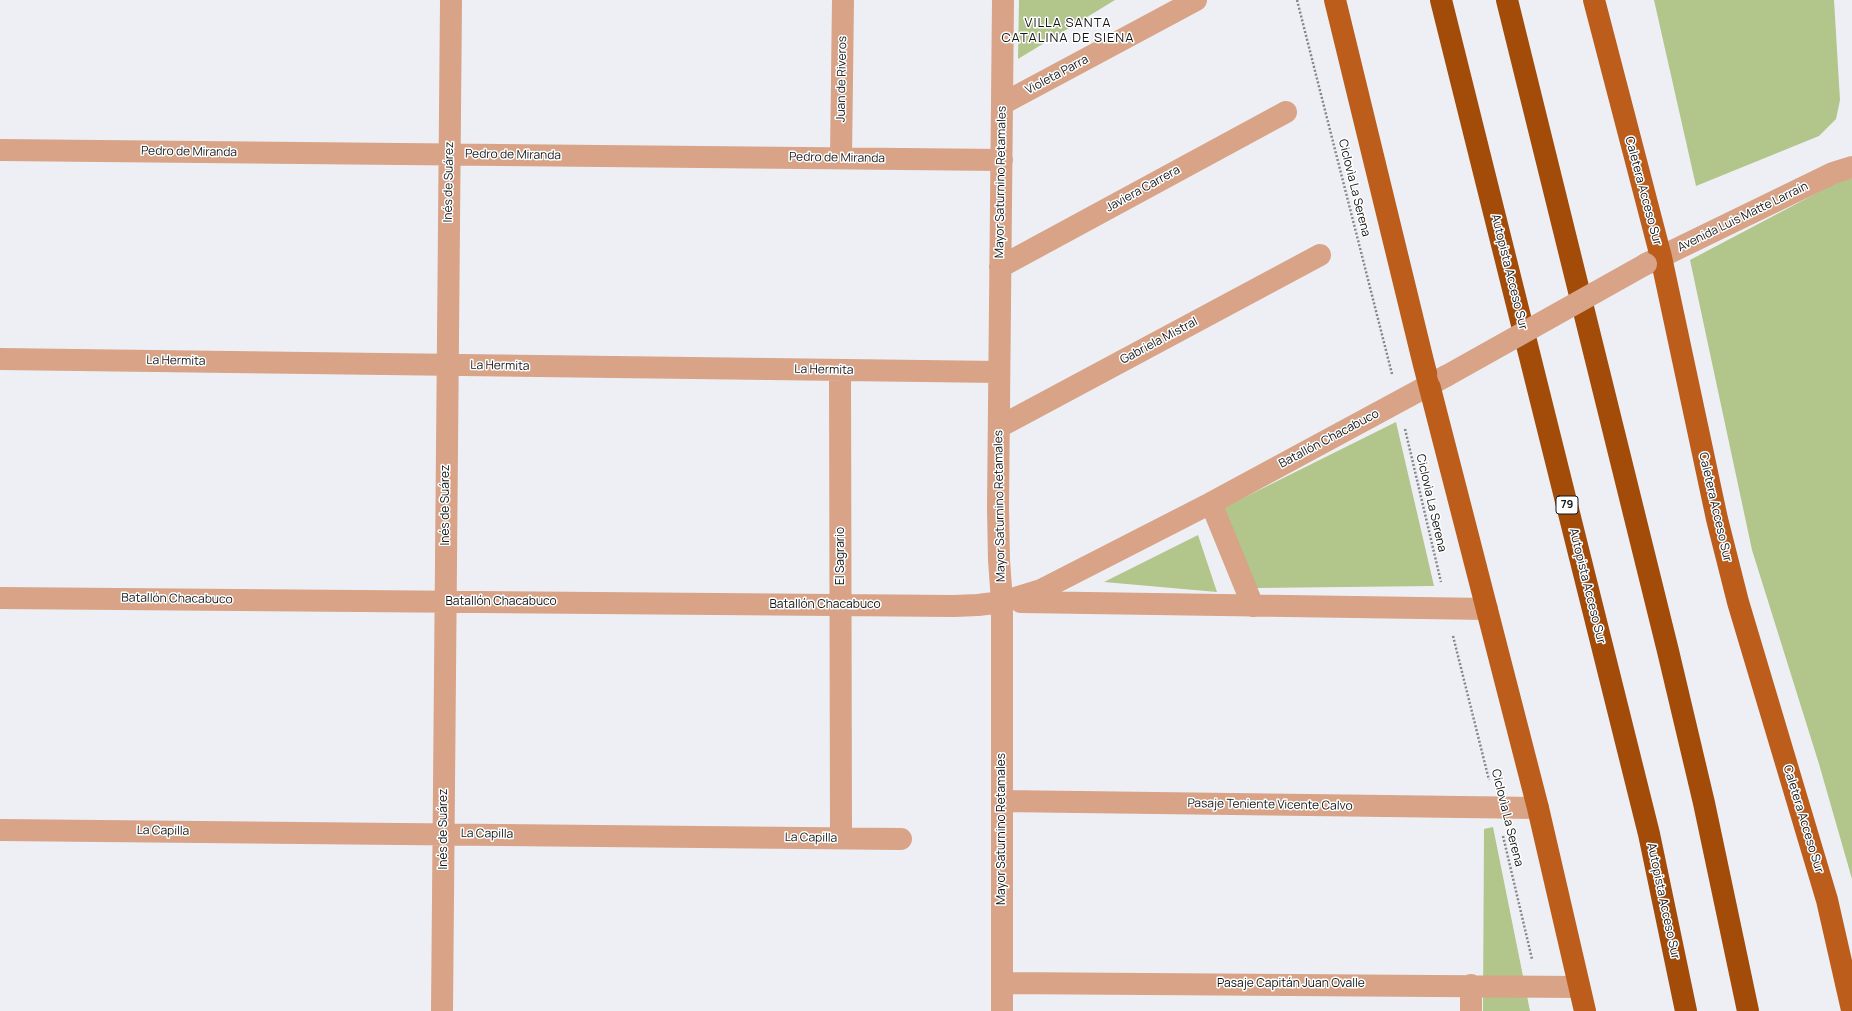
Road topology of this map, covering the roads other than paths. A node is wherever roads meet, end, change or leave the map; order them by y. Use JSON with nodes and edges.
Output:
{"nodes":[{"id":1,"x":451,"y":0,"type":"edge"},
{"id":2,"x":843,"y":0,"type":"edge"},
{"id":3,"x":1003,"y":0,"type":"edge"},
{"id":4,"x":1196,"y":0,"type":"edge"},
{"id":5,"x":1335,"y":0,"type":"edge"},
{"id":6,"x":1441,"y":0,"type":"edge"},
{"id":7,"x":1507,"y":0,"type":"edge"},
{"id":8,"x":1594,"y":0,"type":"edge"},
{"id":9,"x":1002,"y":104,"type":"junction"},
{"id":10,"x":1286,"y":112,"type":"dead end"},
{"id":11,"x":0,"y":150,"type":"edge"},
{"id":12,"x":450,"y":154,"type":"junction"},
{"id":13,"x":841,"y":158,"type":"junction"},
{"id":14,"x":1002,"y":160,"type":"junction"},
{"id":15,"x":1852,"y":167,"type":"edge"},
{"id":16,"x":1320,"y":255,"type":"dead end"},
{"id":17,"x":1653,"y":260,"type":"junction"},
{"id":18,"x":1000,"y":267,"type":"junction"},
{"id":19,"x":0,"y":359,"type":"edge"},
{"id":20,"x":448,"y":365,"type":"junction"},
{"id":21,"x":840,"y":370,"type":"junction"},
{"id":22,"x":999,"y":372,"type":"junction"},
{"id":23,"x":1439,"y":380,"type":"junction"},
{"id":24,"x":999,"y":427,"type":"junction"},
{"id":25,"x":1211,"y":503,"type":"junction"},
{"id":26,"x":0,"y":598,"type":"edge"},
{"id":27,"x":446,"y":602,"type":"junction"},
{"id":28,"x":1002,"y":602,"type":"junction"},
{"id":29,"x":841,"y":605,"type":"junction"},
{"id":30,"x":1253,"y":606,"type":"junction"},
{"id":31,"x":1487,"y":609,"type":"junction"},
{"id":32,"x":1002,"y":801,"type":"junction"},
{"id":33,"x":1538,"y":808,"type":"junction"},
{"id":34,"x":0,"y":830,"type":"edge"},
{"id":35,"x":444,"y":834,"type":"junction"},
{"id":36,"x":841,"y":838,"type":"junction"},
{"id":37,"x":901,"y":839,"type":"dead end"},
{"id":38,"x":1002,"y":982,"type":"junction"},
{"id":39,"x":1471,"y":985,"type":"junction"},
{"id":40,"x":1579,"y":987,"type":"junction"},
{"id":41,"x":1852,"y":1010,"type":"edge"},
{"id":42,"x":442,"y":1011,"type":"edge"},
{"id":43,"x":1002,"y":1011,"type":"edge"},
{"id":44,"x":1471,"y":1011,"type":"edge"},
{"id":45,"x":1585,"y":1011,"type":"edge"},
{"id":46,"x":1686,"y":1011,"type":"edge"},
{"id":47,"x":1748,"y":1011,"type":"edge"}],
"edges":[{"from":1,"to":12,"type":"street","name":"Inés de Suárez"},
{"from":2,"to":13,"type":"street","name":"Juan de Riveros"},
{"from":3,"to":9,"type":"street","name":"Mayor Saturnino Retamales"},
{"from":4,"to":9,"type":"street","name":"Violeta Parra"},
{"from":5,"to":23,"type":"main road"},
{"from":6,"to":46,"type":"highway","name":"Autopista Acceso Sur","number":"79"},
{"from":7,"to":47,"type":"highway"},
{"from":8,"to":17,"type":"main road","name":"Caletera Acceso Sur"},
{"from":9,"to":14,"type":"street","name":"Mayor Saturnino Retamales"},
{"from":10,"to":18,"type":"street","name":"Javiera Carrera"},
{"from":11,"to":12,"type":"street","name":"Pedro de Miranda"},
{"from":12,"to":13,"type":"street","name":"Pedro de Miranda"},
{"from":12,"to":20,"type":"street","name":"Inés de Suárez"},
{"from":13,"to":14,"type":"street","name":"Pedro de Miranda"},
{"from":14,"to":18,"type":"street","name":"Mayor Saturnino Retamales"},
{"from":15,"to":17,"type":"street","name":"Avenida Luis Matte Larraín"},
{"from":16,"to":24,"type":"street","name":"Gabriela Mistral"},
{"from":17,"to":23,"type":"street","name":"Avenida Luis Matte Larraín","bridge":true},
{"from":17,"to":41,"type":"main road","name":"Caletera Acceso Sur"},
{"from":18,"to":22,"type":"street","name":"Mayor Saturnino Retamales"},
{"from":19,"to":20,"type":"street","name":"La Hermita"},
{"from":20,"to":21,"type":"street","name":"La Hermita"},
{"from":20,"to":27,"type":"street","name":"Inés de Suárez"},
{"from":21,"to":22,"type":"street","name":"La Hermita"},
{"from":21,"to":29,"type":"street","name":"El Sagrario"},
{"from":22,"to":24,"type":"street","name":"Mayor Saturnino Retamales"},
{"from":23,"to":25,"type":"street","name":"Batallón Chacabuco"},
{"from":23,"to":31,"type":"main road"},
{"from":24,"to":28,"type":"street","name":"Mayor Saturnino Retamales"},
{"from":25,"to":28,"type":"street","name":"Batallón Chacabuco"},
{"from":25,"to":30,"type":"street"},
{"from":26,"to":27,"type":"street","name":"Batallón Chacabuco"},
{"from":27,"to":29,"type":"street","name":"Batallón Chacabuco"},
{"from":27,"to":35,"type":"street","name":"Inés de Suárez"},
{"from":28,"to":29,"type":"street","name":"Batallón Chacabuco"},
{"from":28,"to":30,"type":"street","name":"Batallón Chacabuco"},
{"from":28,"to":32,"type":"street","name":"Mayor Saturnino Retamales"},
{"from":29,"to":36,"type":"street","name":"El Sagrario"},
{"from":30,"to":31,"type":"street","name":"Batallón Chacabuco"},
{"from":31,"to":33,"type":"main road"},
{"from":32,"to":33,"type":"street","name":"Pasaje Teniente Vicente Calvo"},
{"from":32,"to":38,"type":"street","name":"Mayor Saturnino Retamales"},
{"from":33,"to":40,"type":"main road"},
{"from":34,"to":35,"type":"street","name":"La Capilla"},
{"from":35,"to":36,"type":"street","name":"La Capilla"},
{"from":35,"to":42,"type":"street","name":"Inés de Suárez"},
{"from":36,"to":37,"type":"street","name":"La Capilla"},
{"from":38,"to":39,"type":"street","name":"Pasaje Capitán Juan Ovalle"},
{"from":38,"to":43,"type":"street","name":"Mayor Saturnino Retamales"},
{"from":39,"to":40,"type":"street","name":"Pasaje Capitán Juan Ovalle"},
{"from":39,"to":44,"type":"street"},
{"from":40,"to":45,"type":"main road"}]}
